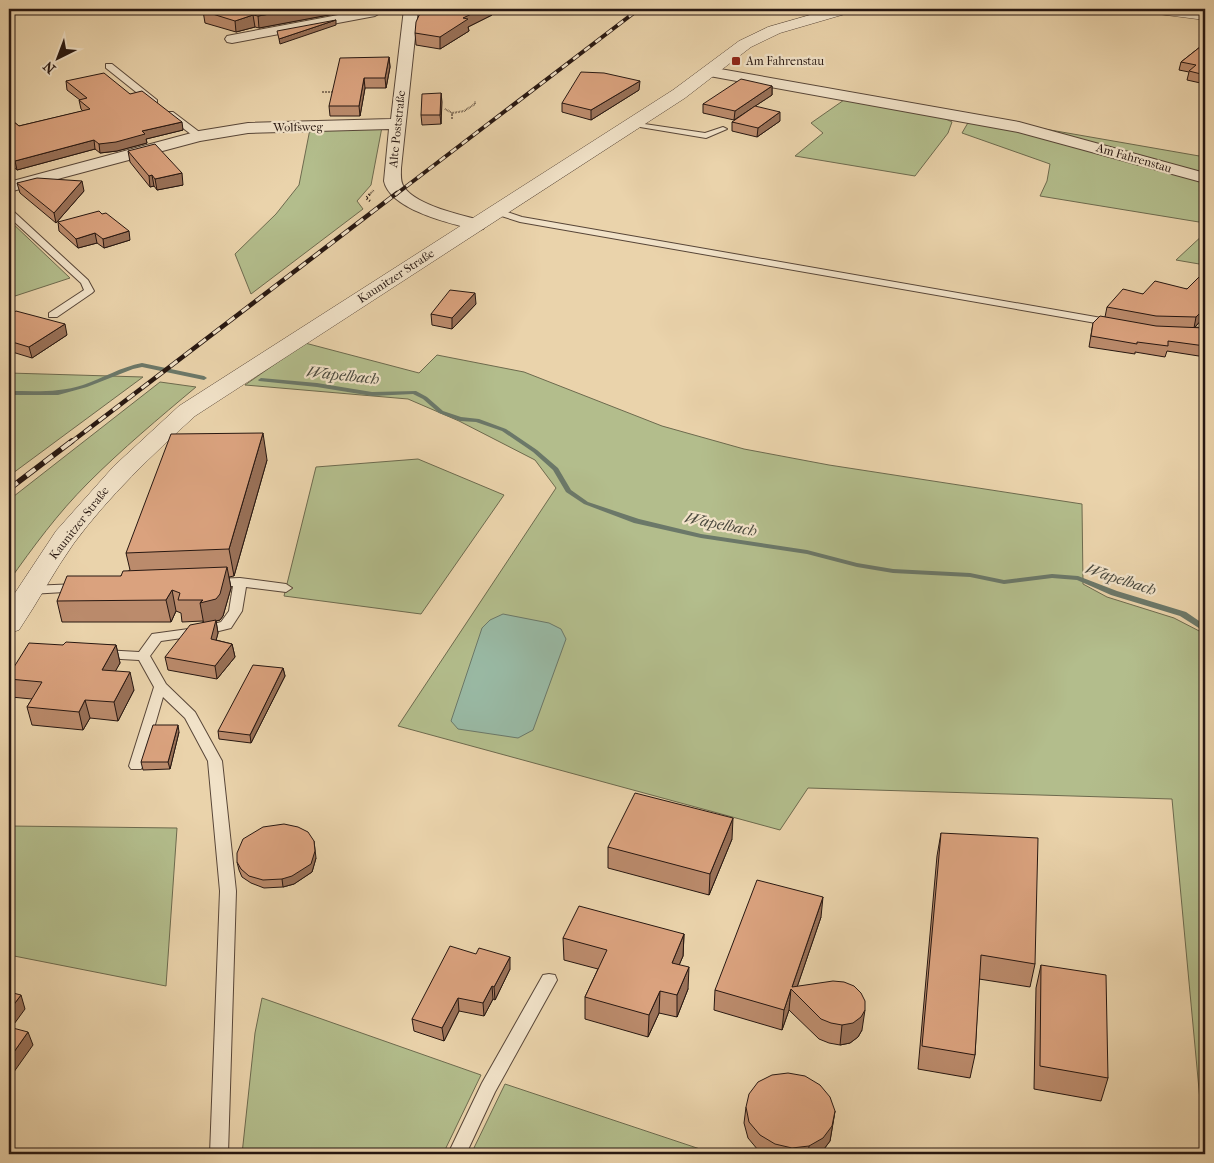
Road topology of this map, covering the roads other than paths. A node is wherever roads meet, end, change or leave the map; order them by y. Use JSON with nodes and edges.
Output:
{"nodes":[{"id":1,"x":847,"y":9,"type":"edge"},
{"id":2,"x":1158,"y":9,"type":"edge"},
{"id":3,"x":390,"y":11,"type":"edge"},
{"id":4,"x":1205,"y":16,"type":"edge"},
{"id":5,"x":232,"y":39,"type":"dead end"},
{"id":6,"x":109,"y":66,"type":"dead end"},
{"id":7,"x":709,"y":72,"type":"junction"},
{"id":8,"x":397,"y":124,"type":"junction"},
{"id":9,"x":634,"y":124,"type":"junction"},
{"id":10,"x":723,"y":129,"type":"dead end"},
{"id":11,"x":199,"y":136,"type":"junction"},
{"id":12,"x":1205,"y":178,"type":"edge"},
{"id":13,"x":9,"y":187,"type":"edge"},
{"id":14,"x":9,"y":212,"type":"edge"},
{"id":15,"x":498,"y":212,"type":"junction"},
{"id":16,"x":478,"y":225,"type":"junction"},
{"id":17,"x":53,"y":315,"type":"dead end"},
{"id":18,"x":1123,"y":325,"type":"edge"},
{"id":19,"x":240,"y":582,"type":"junction"},
{"id":20,"x":200,"y":583,"type":"edge"},
{"id":21,"x":90,"y":588,"type":"edge"},
{"id":22,"x":286,"y":588,"type":"dead end"},
{"id":23,"x":30,"y":590,"type":"junction"},
{"id":24,"x":9,"y":624,"type":"edge"},
{"id":25,"x":87,"y":654,"type":"edge"},
{"id":26,"x":143,"y":656,"type":"junction"},
{"id":27,"x":161,"y":687,"type":"junction"},
{"id":28,"x":136,"y":766,"type":"dead end"},
{"id":29,"x":549,"y":980,"type":"dead end"},
{"id":30,"x":220,"y":1154,"type":"edge"},
{"id":31,"x":457,"y":1154,"type":"edge"}],
"edges":[{"from":1,"to":7,"type":"street","name":"Kaunitzer Straße"},
{"from":2,"to":4,"type":"street"},
{"from":3,"to":5,"type":"street"},
{"from":3,"to":8,"type":"street","name":"Alte Poststraße"},
{"from":6,"to":11,"type":"lane"},
{"from":7,"to":9,"type":"street","name":"Kaunitzer Straße"},
{"from":7,"to":12,"type":"street","name":"Am Fahrenstau"},
{"from":8,"to":11,"type":"street","name":"Wolfsweg"},
{"from":8,"to":16,"type":"street","name":"Alte Poststraße"},
{"from":9,"to":10,"type":"lane"},
{"from":9,"to":15,"type":"street","name":"Kaunitzer Straße"},
{"from":11,"to":13,"type":"street","name":"Wolfsweg"},
{"from":14,"to":17,"type":"lane"},
{"from":15,"to":16,"type":"street","name":"Kaunitzer Straße"},
{"from":15,"to":18,"type":"lane"},
{"from":16,"to":23,"type":"street","name":"Kaunitzer Straße"},
{"from":19,"to":20,"type":"lane"},
{"from":19,"to":22,"type":"lane"},
{"from":19,"to":26,"type":"lane"},
{"from":21,"to":23,"type":"lane"},
{"from":23,"to":24,"type":"street","name":"Kaunitzer Straße"},
{"from":25,"to":26,"type":"lane"},
{"from":26,"to":27,"type":"lane"},
{"from":27,"to":28,"type":"lane"},
{"from":27,"to":30,"type":"lane"},
{"from":29,"to":31,"type":"lane"}]}
